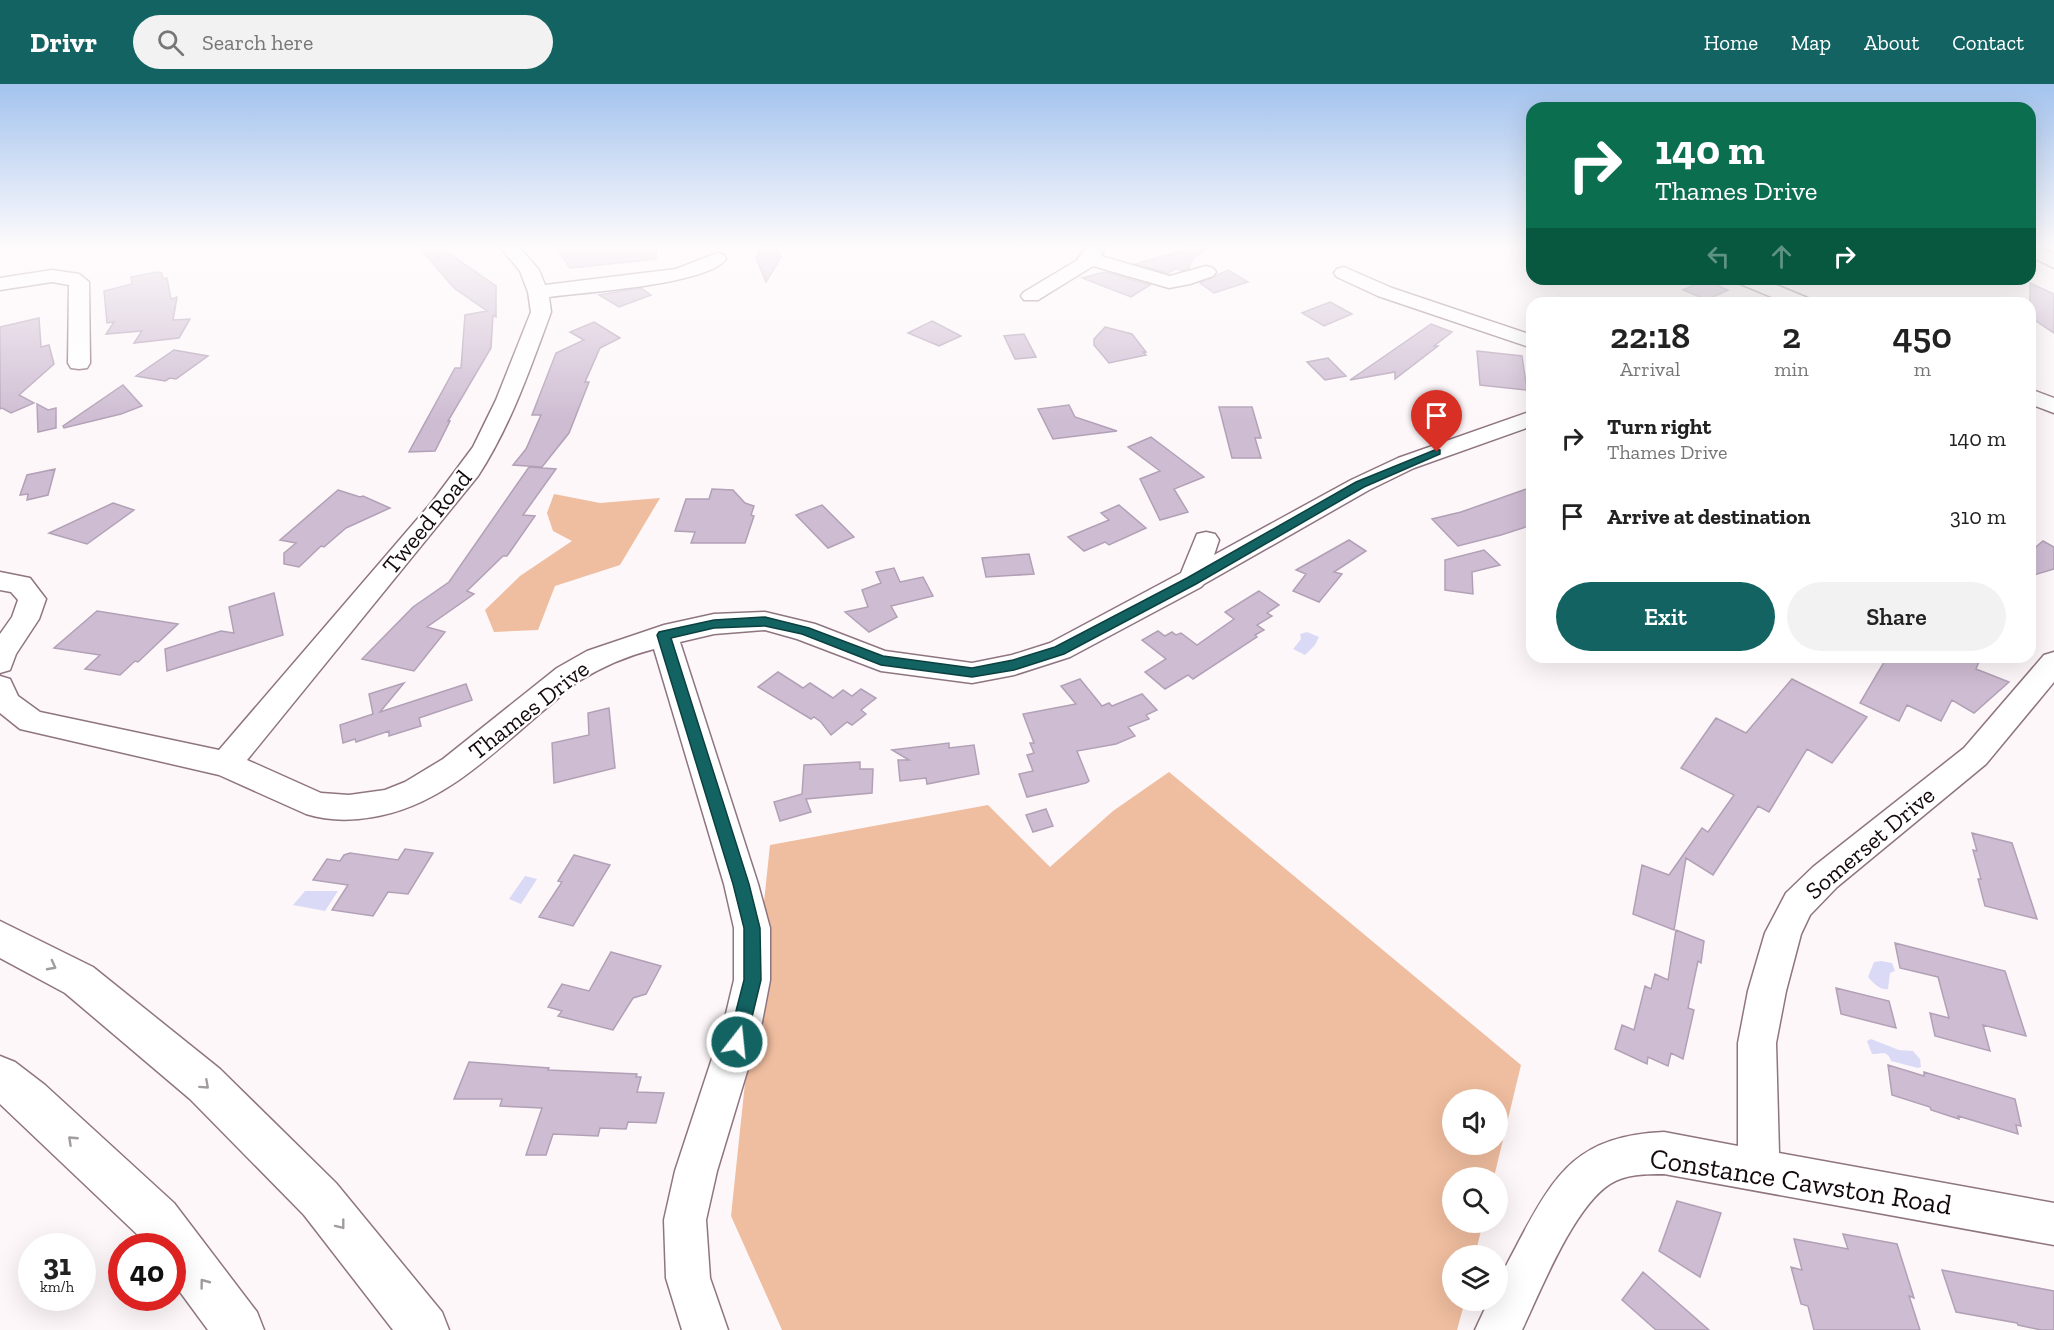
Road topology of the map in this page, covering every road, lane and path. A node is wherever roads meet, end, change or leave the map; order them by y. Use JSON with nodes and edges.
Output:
{"nodes":[{"id":1,"x":79,"y":305,"type":"edge"},
{"id":2,"x":540,"y":305,"type":"edge"},
{"id":3,"x":1424,"y":305,"type":"edge"},
{"id":4,"x":1526,"y":340,"type":"edge"},
{"id":5,"x":79,"y":363,"type":"dead end"},
{"id":6,"x":2036,"y":398,"type":"edge"},
{"id":7,"x":2054,"y":406,"type":"edge"},
{"id":8,"x":1526,"y":420,"type":"edge"},
{"id":9,"x":1206,"y":540,"type":"dead end"},
{"id":10,"x":0,"y":581,"type":"edge"},
{"id":11,"x":1192,"y":581,"type":"junction"},
{"id":12,"x":664,"y":635,"type":"junction"},
{"id":13,"x":2054,"y":662,"type":"edge"},
{"id":14,"x":0,"y":663,"type":"edge"},
{"id":15,"x":0,"y":687,"type":"edge"},
{"id":16,"x":226,"y":764,"type":"junction"},
{"id":17,"x":0,"y":938,"type":"edge"},
{"id":18,"x":0,"y":1077,"type":"edge"},
{"id":19,"x":1759,"y":1170,"type":"junction"},
{"id":20,"x":2054,"y":1224,"type":"edge"},
{"id":21,"x":239,"y":1330,"type":"edge"},
{"id":22,"x":424,"y":1330,"type":"edge"},
{"id":23,"x":705,"y":1330,"type":"edge"},
{"id":24,"x":1498,"y":1330,"type":"edge"}],
"edges":[{"from":1,"to":5,"type":"street"},
{"from":2,"to":16,"type":"street","name":"Tweed Road"},
{"from":3,"to":4,"type":"street"},
{"from":6,"to":7,"type":"street"},
{"from":8,"to":11,"type":"street","name":"Thames Drive"},
{"from":9,"to":11,"type":"street"},
{"from":10,"to":14,"type":"street"},
{"from":11,"to":12,"type":"street","name":"Thames Drive"},
{"from":12,"to":16,"type":"street","name":"Thames Drive"},
{"from":12,"to":23,"type":"street"},
{"from":13,"to":19,"type":"street","name":"Somerset Drive"},
{"from":15,"to":16,"type":"street","name":"Thames Drive"},
{"from":17,"to":22,"type":"highway","one_way":true},
{"from":21,"to":18,"type":"highway","one_way":true},
{"from":19,"to":20,"type":"street","name":"Constance Cawston Road"},
{"from":19,"to":24,"type":"street","name":"Constance Cawston Road"}]}
